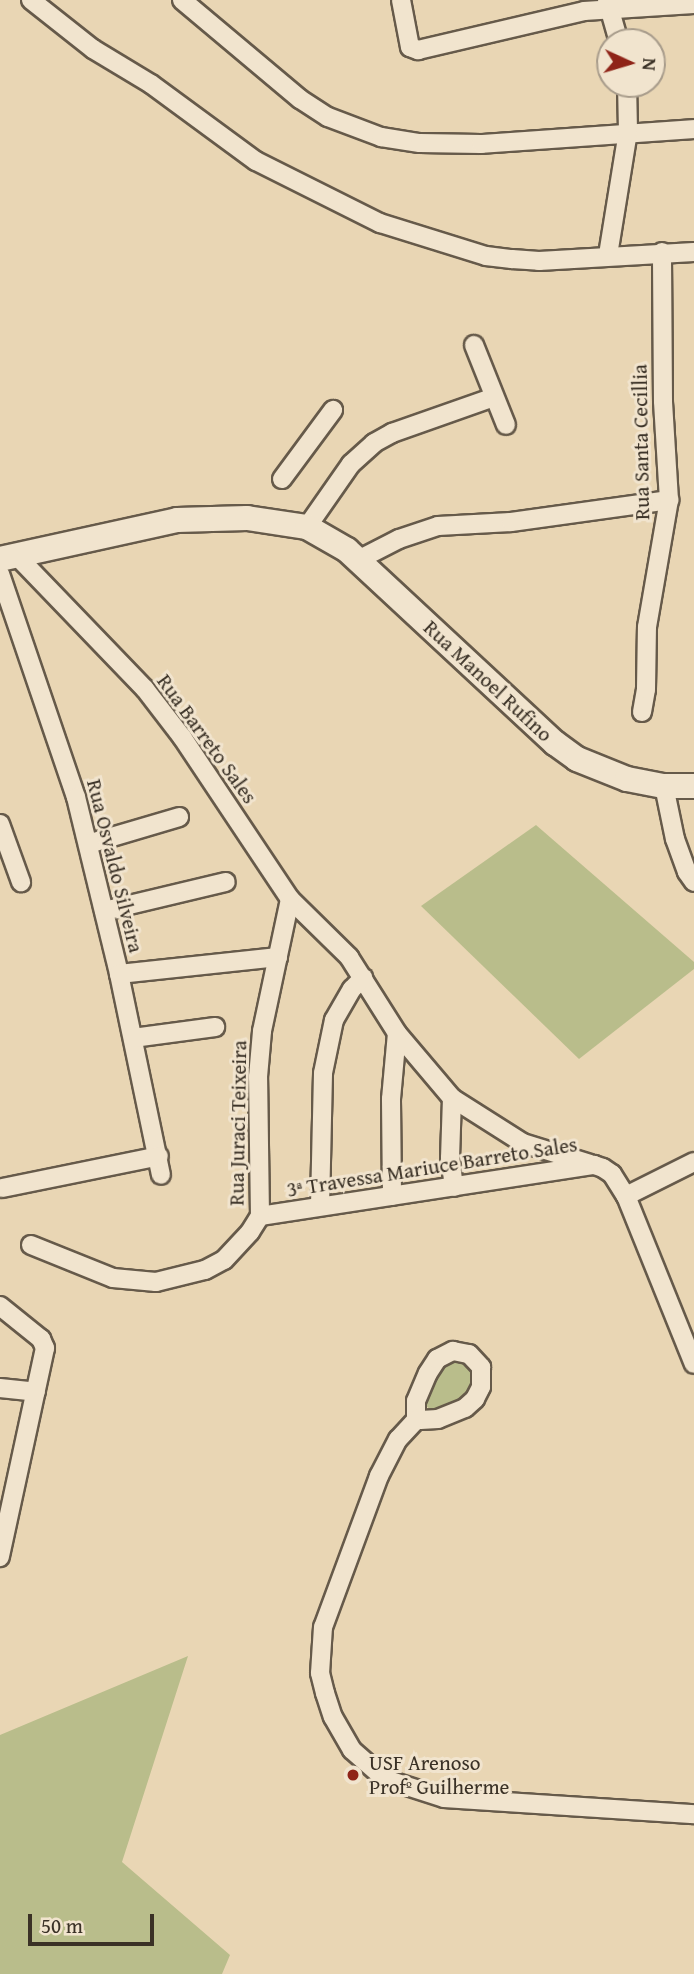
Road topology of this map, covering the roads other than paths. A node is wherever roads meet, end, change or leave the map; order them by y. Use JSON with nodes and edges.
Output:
{"nodes":[{"id":1,"x":31,"y":0,"type":"edge"},
{"id":2,"x":182,"y":0,"type":"edge"},
{"id":3,"x":401,"y":0,"type":"edge"},
{"id":4,"x":694,"y":4,"type":"edge"},
{"id":5,"x":608,"y":5,"type":"edge"},
{"id":6,"x":615,"y":28,"type":"edge"},
{"id":7,"x":627,"y":98,"type":"edge"},
{"id":8,"x":694,"y":129,"type":"edge"},
{"id":9,"x":628,"y":131,"type":"junction"},
{"id":10,"x":662,"y":252,"type":"junction"},
{"id":11,"x":694,"y":252,"type":"edge"},
{"id":12,"x":608,"y":255,"type":"junction"},
{"id":13,"x":474,"y":345,"type":"dead end"},
{"id":14,"x":494,"y":397,"type":"junction"},
{"id":15,"x":333,"y":410,"type":"dead end"},
{"id":16,"x":506,"y":425,"type":"dead end"},
{"id":17,"x":282,"y":479,"type":"dead end"},
{"id":18,"x":669,"y":500,"type":"junction"},
{"id":19,"x":307,"y":527,"type":"junction"},
{"id":20,"x":8,"y":557,"type":"edge"},
{"id":21,"x":358,"y":560,"type":"junction"},
{"id":22,"x":0,"y":574,"type":"edge"},
{"id":23,"x":642,"y":712,"type":"dead end"},
{"id":24,"x":664,"y":786,"type":"junction"},
{"id":25,"x":694,"y":786,"type":"edge"},
{"id":26,"x":179,"y":817,"type":"dead end"},
{"id":27,"x":0,"y":824,"type":"edge"},
{"id":28,"x":88,"y":844,"type":"junction"},
{"id":29,"x":692,"y":875,"type":"edge"},
{"id":30,"x":226,"y":881,"type":"dead end"},
{"id":31,"x":21,"y":882,"type":"dead end"},
{"id":32,"x":290,"y":899,"type":"junction"},
{"id":33,"x":104,"y":911,"type":"junction"},
{"id":34,"x":278,"y":957,"type":"junction"},
{"id":35,"x":120,"y":974,"type":"junction"},
{"id":36,"x":363,"y":978,"type":"junction"},
{"id":37,"x":215,"y":1027,"type":"dead end"},
{"id":38,"x":397,"y":1033,"type":"junction"},
{"id":39,"x":133,"y":1038,"type":"junction"},
{"id":40,"x":452,"y":1098,"type":"junction"},
{"id":41,"x":159,"y":1156,"type":"junction"},
{"id":42,"x":694,"y":1162,"type":"edge"},
{"id":43,"x":594,"y":1165,"type":"junction"},
{"id":44,"x":161,"y":1175,"type":"dead end"},
{"id":45,"x":454,"y":1187,"type":"junction"},
{"id":46,"x":2,"y":1188,"type":"edge"},
{"id":47,"x":392,"y":1196,"type":"junction"},
{"id":48,"x":626,"y":1196,"type":"junction"},
{"id":49,"x":320,"y":1206,"type":"junction"},
{"id":50,"x":260,"y":1216,"type":"junction"},
{"id":51,"x":31,"y":1245,"type":"dead end"},
{"id":52,"x":0,"y":1306,"type":"edge"},
{"id":53,"x":694,"y":1364,"type":"edge"},
{"id":54,"x":0,"y":1388,"type":"edge"},
{"id":55,"x":36,"y":1392,"type":"junction"},
{"id":56,"x":416,"y":1420,"type":"dead end"},
{"id":57,"x":0,"y":1557,"type":"edge"},
{"id":58,"x":694,"y":1814,"type":"edge"}],
"edges":[{"from":1,"to":12,"type":"street"},
{"from":2,"to":9,"type":"street"},
{"from":3,"to":5,"type":"street"},
{"from":4,"to":5,"type":"street"},
{"from":5,"to":6,"type":"street"},
{"from":7,"to":9,"type":"street"},
{"from":8,"to":9,"type":"street"},
{"from":9,"to":12,"type":"street"},
{"from":10,"to":11,"type":"street"},
{"from":10,"to":12,"type":"street"},
{"from":10,"to":18,"type":"street","name":"Rua Santa Cecillia"},
{"from":13,"to":14,"type":"street"},
{"from":14,"to":16,"type":"street"},
{"from":14,"to":19,"type":"street"},
{"from":15,"to":17,"type":"street"},
{"from":18,"to":21,"type":"street"},
{"from":18,"to":23,"type":"street","name":"Rua Santa Cecillia"},
{"from":19,"to":20,"type":"main road"},
{"from":19,"to":21,"type":"main road","name":"Rua Manoel Rufino"},
{"from":20,"to":32,"type":"street","name":"Rua Barreto Sales"},
{"from":21,"to":24,"type":"main road","name":"Rua Manoel Rufino"},
{"from":22,"to":28,"type":"street","name":"Rua Osvaldo Silveira"},
{"from":24,"to":25,"type":"main road","name":"Rua Manoel Rufino"},
{"from":24,"to":29,"type":"street"},
{"from":26,"to":28,"type":"street"},
{"from":27,"to":31,"type":"street"},
{"from":28,"to":33,"type":"street","name":"Rua Osvaldo Silveira"},
{"from":30,"to":33,"type":"street"},
{"from":32,"to":34,"type":"street","name":"Rua Juraci Teixeira"},
{"from":32,"to":36,"type":"street","name":"Rua Barreto Sales"},
{"from":33,"to":35,"type":"street","name":"Rua Osvaldo Silveira"},
{"from":34,"to":35,"type":"street"},
{"from":34,"to":50,"type":"street","name":"Rua Juraci Teixeira"},
{"from":35,"to":39,"type":"street","name":"Rua Osvaldo Silveira"},
{"from":36,"to":38,"type":"street","name":"Rua Barreto Sales"},
{"from":36,"to":49,"type":"street"},
{"from":37,"to":39,"type":"street"},
{"from":38,"to":40,"type":"street","name":"Rua Barreto Sales"},
{"from":38,"to":47,"type":"street"},
{"from":39,"to":41,"type":"street","name":"Rua Osvaldo Silveira"},
{"from":40,"to":43,"type":"street","name":"Rua Barreto Sales"},
{"from":40,"to":45,"type":"street"},
{"from":41,"to":44,"type":"street","name":"Rua Osvaldo Silveira"},
{"from":41,"to":46,"type":"street"},
{"from":42,"to":48,"type":"street"},
{"from":43,"to":45,"type":"street","name":"3ª Travessa Mariuce Barreto Sales"},
{"from":43,"to":48,"type":"street","name":"3ª Travessa Mariuce Barreto Sales"},
{"from":45,"to":47,"type":"street","name":"3ª Travessa Mariuce Barreto Sales"},
{"from":47,"to":49,"type":"street","name":"3ª Travessa Mariuce Barreto Sales"},
{"from":48,"to":53,"type":"street","name":"3ª Travessa Mariuce Barreto Sales"},
{"from":49,"to":50,"type":"street","name":"3ª Travessa Mariuce Barreto Sales"},
{"from":50,"to":51,"type":"street","name":"Rua Juraci Teixeira"},
{"from":52,"to":55,"type":"street"},
{"from":54,"to":55,"type":"street"},
{"from":55,"to":57,"type":"street"},
{"from":56,"to":58,"type":"street"}]}
